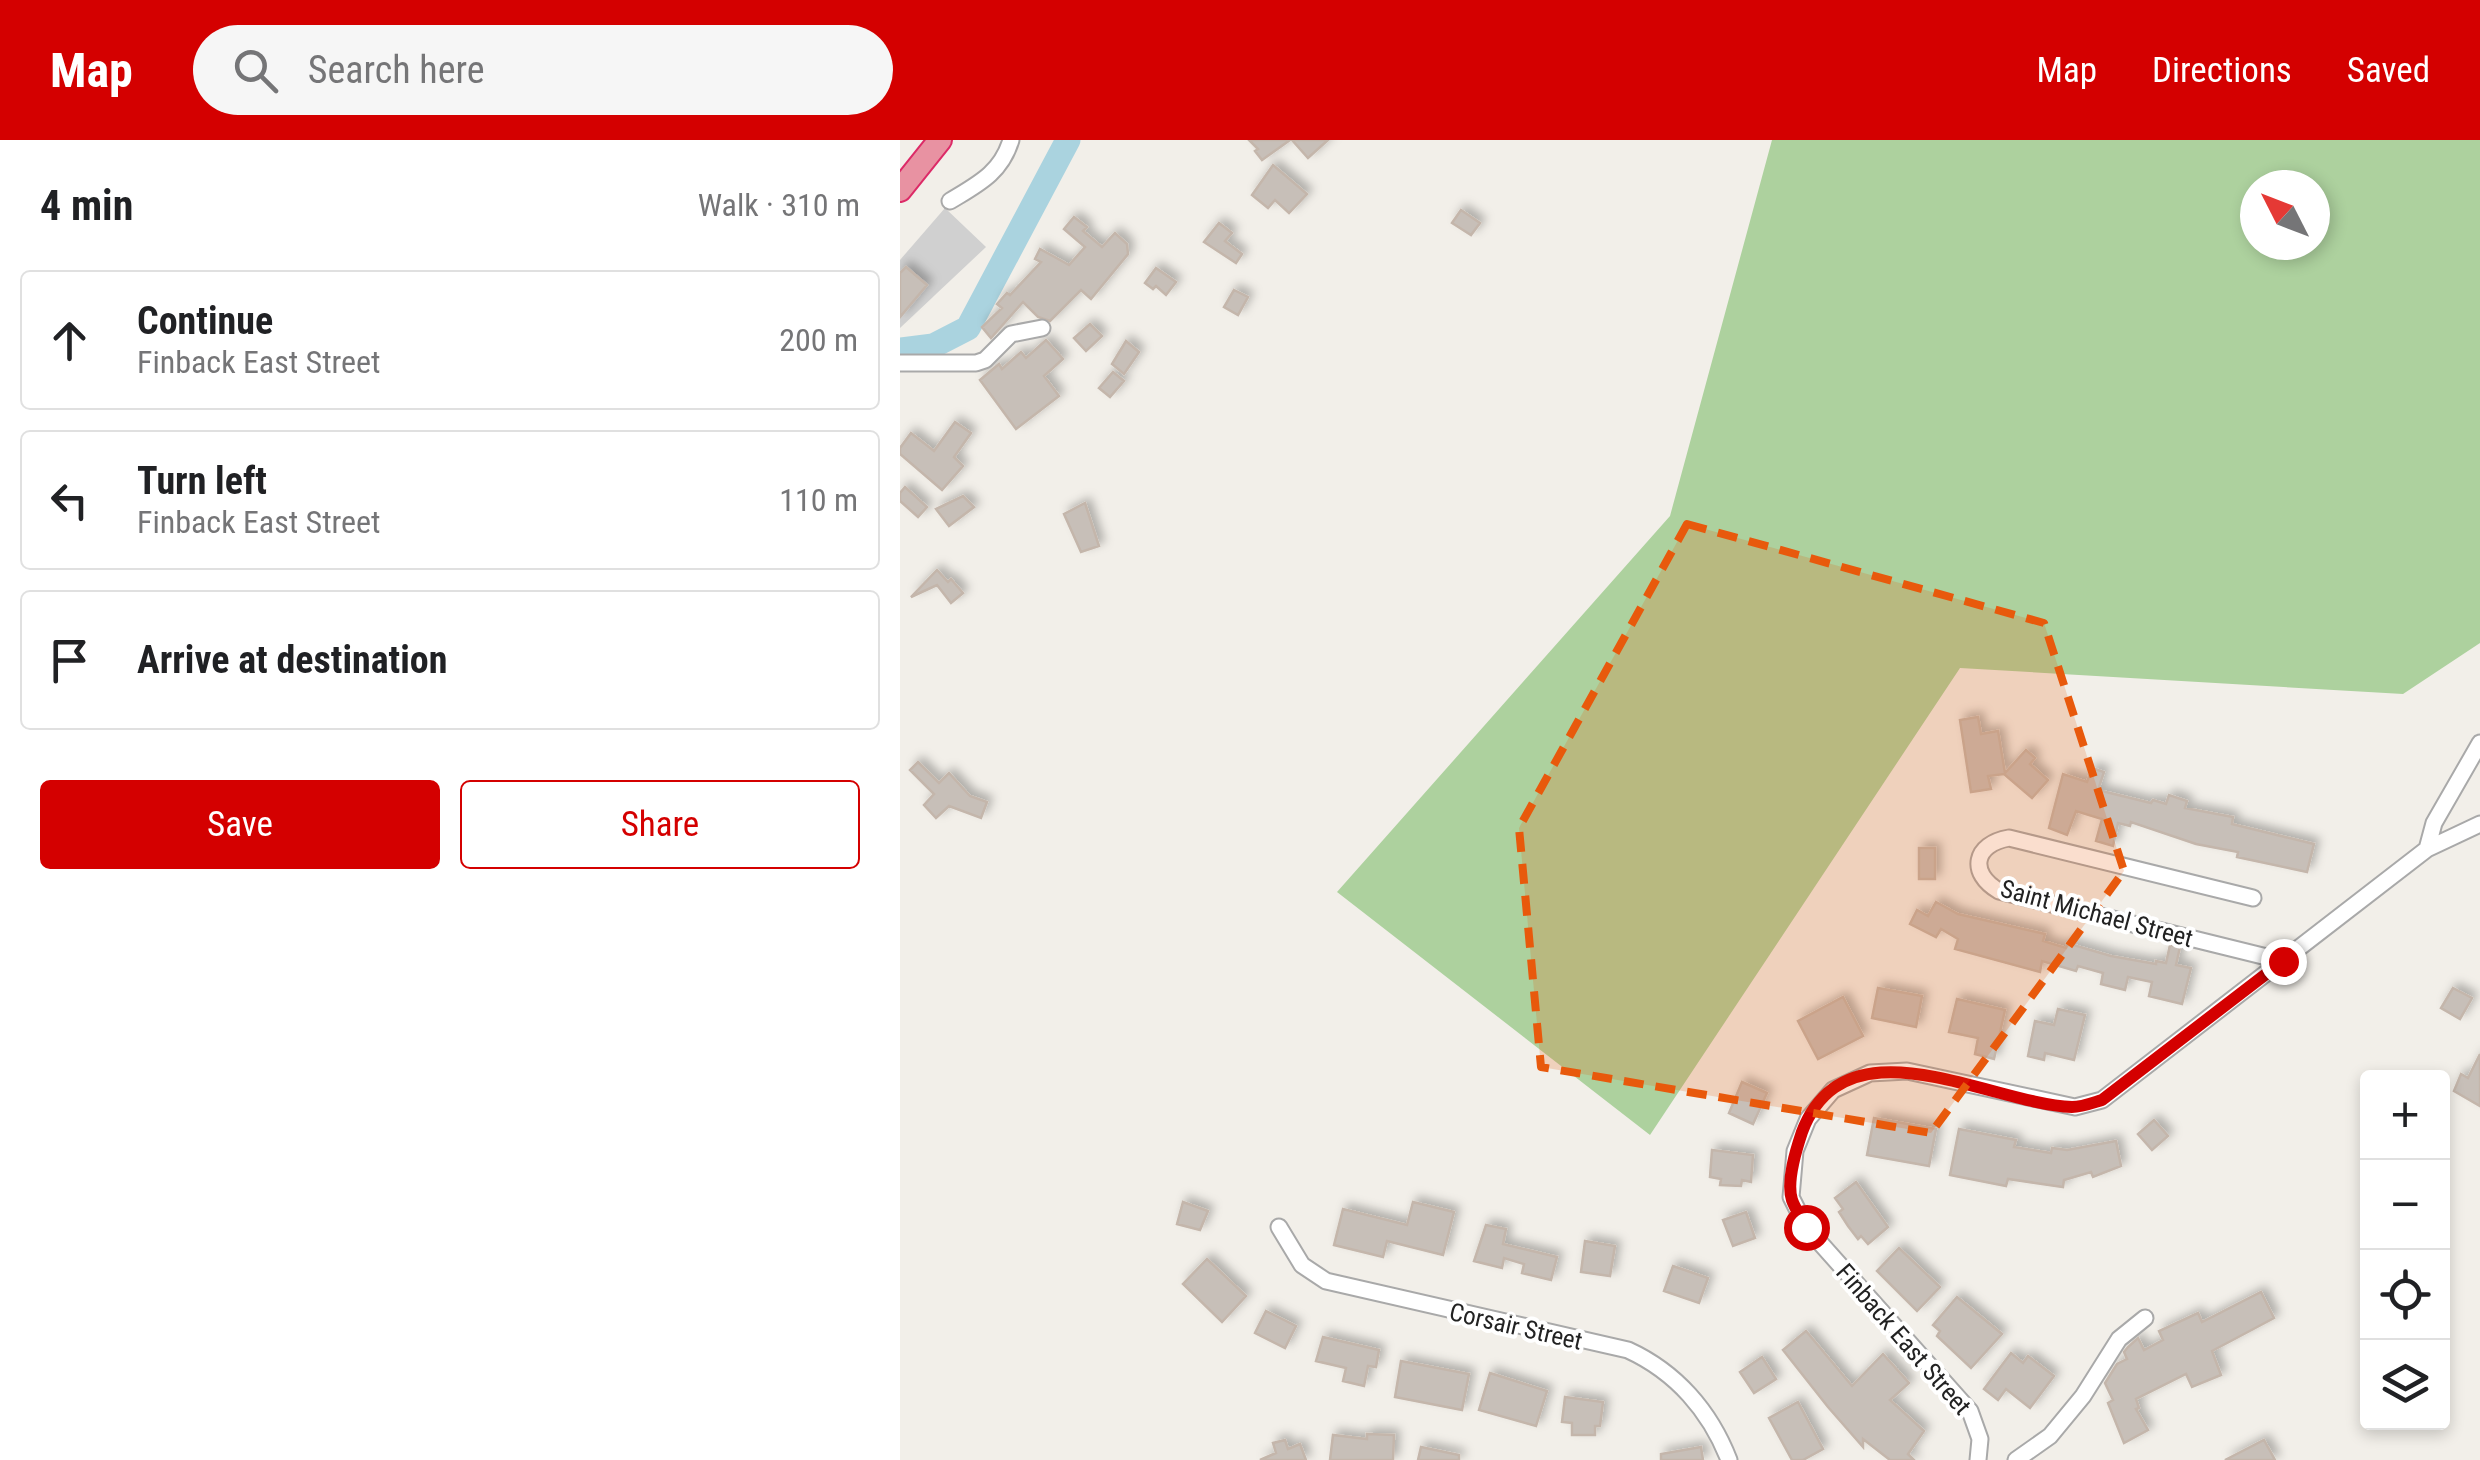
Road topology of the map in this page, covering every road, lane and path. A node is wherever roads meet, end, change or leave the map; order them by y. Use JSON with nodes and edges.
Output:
{"nodes":[{"id":1,"x":940,"y":140,"type":"edge"},
{"id":2,"x":1010,"y":140,"type":"edge"},
{"id":3,"x":900,"y":190,"type":"edge"},
{"id":4,"x":950,"y":200,"type":"dead end"},
{"id":5,"x":1042,"y":328,"type":"dead end"},
{"id":6,"x":900,"y":363,"type":"edge"},
{"id":7,"x":2480,"y":743,"type":"edge"},
{"id":8,"x":2480,"y":824,"type":"edge"},
{"id":9,"x":2427,"y":850,"type":"junction"},
{"id":10,"x":2253,"y":898,"type":"dead end"},
{"id":11,"x":2283,"y":961,"type":"junction"},
{"id":12,"x":1279,"y":1227,"type":"dead end"},
{"id":13,"x":2145,"y":1318,"type":"dead end"},
{"id":14,"x":1729,"y":1460,"type":"edge"},
{"id":15,"x":1978,"y":1460,"type":"edge"},
{"id":16,"x":2016,"y":1460,"type":"edge"}],
"edges":[{"from":1,"to":3,"type":"highway"},
{"from":2,"to":4,"type":"street"},
{"from":5,"to":6,"type":"street"},
{"from":7,"to":9,"type":"street"},
{"from":8,"to":9,"type":"street","name":"Finback East Street"},
{"from":9,"to":11,"type":"street","name":"Finback East Street"},
{"from":10,"to":11,"type":"street","name":"Saint Michael Street"},
{"from":11,"to":15,"type":"street","name":"Finback East Street"},
{"from":12,"to":14,"type":"street","name":"Corsair Street"},
{"from":13,"to":16,"type":"street"}]}
